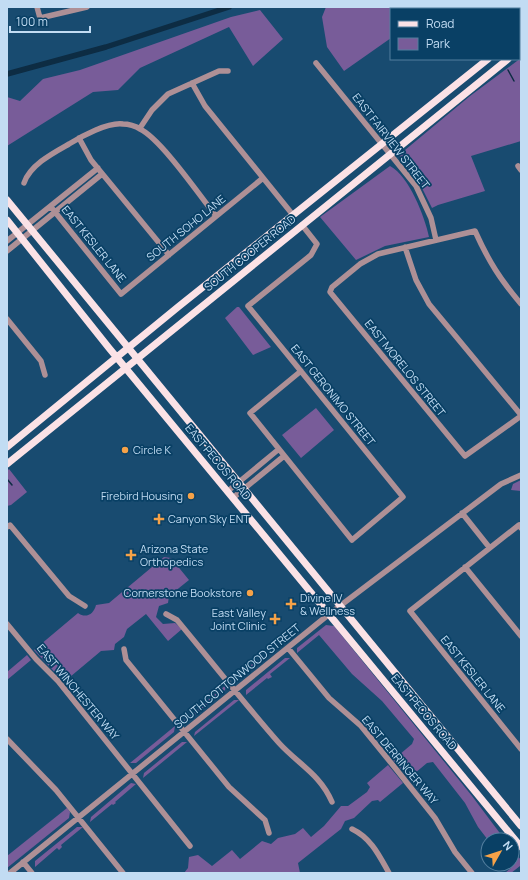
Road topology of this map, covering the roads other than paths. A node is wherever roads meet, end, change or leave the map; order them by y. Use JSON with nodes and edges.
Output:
{"nodes":[{"id":1,"x":37,"y":7,"type":"edge"},
{"id":2,"x":87,"y":7,"type":"edge"},
{"id":3,"x":487,"y":60,"type":"edge"},
{"id":4,"x":507,"y":60,"type":"edge"},
{"id":5,"x":316,"y":63,"type":"dead end"},
{"id":6,"x":228,"y":71,"type":"dead end"},
{"id":7,"x":192,"y":83,"type":"junction"},
{"id":8,"x":140,"y":128,"type":"junction"},
{"id":9,"x":79,"y":138,"type":"junction"},
{"id":10,"x":382,"y":144,"type":"junction"},
{"id":11,"x":390,"y":154,"type":"junction"},
{"id":12,"x":98,"y":168,"type":"junction"},
{"id":13,"x":102,"y":174,"type":"junction"},
{"id":14,"x":263,"y":178,"type":"junction"},
{"id":15,"x":24,"y":183,"type":"dead end"},
{"id":16,"x":7,"y":200,"type":"edge"},
{"id":17,"x":51,"y":207,"type":"junction"},
{"id":18,"x":55,"y":212,"type":"junction"},
{"id":19,"x":294,"y":215,"type":"junction"},
{"id":20,"x":216,"y":216,"type":"junction"},
{"id":21,"x":7,"y":220,"type":"edge"},
{"id":22,"x":302,"y":225,"type":"junction"},
{"id":23,"x":30,"y":228,"type":"junction"},
{"id":24,"x":20,"y":236,"type":"junction"},
{"id":25,"x":436,"y":240,"type":"junction"},
{"id":26,"x":7,"y":241,"type":"edge"},
{"id":27,"x":405,"y":247,"type":"junction"},
{"id":28,"x":7,"y":251,"type":"edge"},
{"id":29,"x":169,"y":255,"type":"junction"},
{"id":30,"x":121,"y":294,"type":"joint"},
{"id":31,"x":521,"y":304,"type":"edge"},
{"id":32,"x":7,"y":319,"type":"edge"},
{"id":33,"x":129,"y":347,"type":"junction"},
{"id":34,"x":116,"y":357,"type":"junction"},
{"id":35,"x":138,"y":358,"type":"junction"},
{"id":36,"x":126,"y":368,"type":"junction"},
{"id":37,"x":301,"y":371,"type":"junction"},
{"id":38,"x":45,"y":375,"type":"dead end"},
{"id":39,"x":521,"y":416,"type":"edge"},
{"id":40,"x":7,"y":447,"type":"edge"},
{"id":41,"x":279,"y":449,"type":"junction"},
{"id":42,"x":284,"y":456,"type":"junction"},
{"id":43,"x":265,"y":461,"type":"junction"},
{"id":44,"x":7,"y":464,"type":"edge"},
{"id":45,"x":258,"y":466,"type":"junction"},
{"id":46,"x":270,"y":467,"type":"junction"},
{"id":47,"x":263,"y":473,"type":"junction"},
{"id":48,"x":521,"y":475,"type":"edge"},
{"id":49,"x":239,"y":482,"type":"junction"},
{"id":50,"x":244,"y":489,"type":"junction"},
{"id":51,"x":228,"y":491,"type":"junction"},
{"id":52,"x":234,"y":497,"type":"junction"},
{"id":53,"x":462,"y":513,"type":"junction"},
{"id":54,"x":8,"y":526,"type":"edge"},
{"id":55,"x":520,"y":527,"type":"edge"},
{"id":56,"x":489,"y":547,"type":"junction"},
{"id":57,"x":465,"y":567,"type":"junction"},
{"id":58,"x":85,"y":606,"type":"dead end"},
{"id":59,"x":341,"y":606,"type":"junction"},
{"id":60,"x":166,"y":614,"type":"dead end"},
{"id":61,"x":328,"y":615,"type":"junction"},
{"id":62,"x":7,"y":624,"type":"edge"},
{"id":63,"x":521,"y":636,"type":"edge"},
{"id":64,"x":288,"y":648,"type":"junction"},
{"id":65,"x":124,"y":649,"type":"dead end"},
{"id":66,"x":235,"y":690,"type":"junction"},
{"id":67,"x":184,"y":732,"type":"junction"},
{"id":68,"x":7,"y":739,"type":"edge"},
{"id":69,"x":521,"y":749,"type":"edge"},
{"id":70,"x":133,"y":774,"type":"junction"},
{"id":71,"x":332,"y":802,"type":"dead end"},
{"id":72,"x":80,"y":817,"type":"junction"},
{"id":73,"x":521,"y":826,"type":"edge"},
{"id":74,"x":352,"y":829,"type":"dead end"},
{"id":75,"x":269,"y":833,"type":"dead end"},
{"id":76,"x":190,"y":846,"type":"dead end"},
{"id":77,"x":521,"y":847,"type":"edge"},
{"id":78,"x":23,"y":862,"type":"junction"},
{"id":79,"x":10,"y":873,"type":"edge"},
{"id":80,"x":32,"y":873,"type":"edge"},
{"id":81,"x":124,"y":873,"type":"edge"},
{"id":82,"x":389,"y":873,"type":"edge"},
{"id":83,"x":472,"y":873,"type":"edge"}],
"edges":[{"from":1,"to":2,"type":"street"},
{"from":3,"to":10,"type":"main road","name":"SOUTH COOPER ROAD"},
{"from":4,"to":11,"type":"main road","name":"SOUTH COOPER ROAD"},
{"from":5,"to":10,"type":"street","name":"EAST FAIRVIEW STREET"},
{"from":6,"to":7,"type":"street"},
{"from":7,"to":8,"type":"street"},
{"from":7,"to":14,"type":"street"},
{"from":8,"to":9,"type":"street"},
{"from":8,"to":20,"type":"street"},
{"from":9,"to":12,"type":"street"},
{"from":9,"to":15,"type":"street"},
{"from":10,"to":11,"type":"street","name":"EAST FAIRVIEW STREET"},
{"from":10,"to":19,"type":"main road","name":"SOUTH COOPER ROAD"},
{"from":11,"to":22,"type":"main road","name":"SOUTH COOPER ROAD"},
{"from":11,"to":25,"type":"street","name":"EAST FAIRVIEW STREET"},
{"from":12,"to":13,"type":"street"},
{"from":12,"to":17,"type":"street"},
{"from":13,"to":18,"type":"street"},
{"from":13,"to":29,"type":"street"},
{"from":14,"to":19,"type":"street"},
{"from":14,"to":20,"type":"street","name":"SOUTH SOHO LANE"},
{"from":16,"to":23,"type":"main road","name":"EAST PECOS ROAD"},
{"from":17,"to":18,"type":"street","name":"EAST KESLER LANE"},
{"from":17,"to":23,"type":"street"},
{"from":18,"to":23,"type":"street"},
{"from":18,"to":30,"type":"street","name":"EAST KESLER LANE"},
{"from":19,"to":33,"type":"main road","name":"SOUTH COOPER ROAD"},
{"from":20,"to":29,"type":"street","name":"SOUTH SOHO LANE"},
{"from":21,"to":24,"type":"main road","name":"EAST PECOS ROAD"},
{"from":22,"to":35,"type":"main road","name":"SOUTH COOPER ROAD"},
{"from":22,"to":37,"type":"street","name":"EAST GERONIMO STREET"},
{"from":23,"to":24,"type":"street"},
{"from":23,"to":33,"type":"main road","name":"EAST PECOS ROAD"},
{"from":24,"to":26,"type":"street"},
{"from":24,"to":28,"type":"street"},
{"from":24,"to":34,"type":"main road","name":"EAST PECOS ROAD"},
{"from":25,"to":27,"type":"street"},
{"from":25,"to":31,"type":"street"},
{"from":27,"to":39,"type":"street"},
{"from":27,"to":39,"type":"street","name":"EAST MORELOS STREET"},
{"from":29,"to":30,"type":"street","name":"SOUTH SOHO LANE"},
{"from":32,"to":38,"type":"street"},
{"from":33,"to":34,"type":"main road","name":"SOUTH COOPER ROAD"},
{"from":33,"to":35,"type":"main road","name":"EAST PECOS ROAD"},
{"from":34,"to":36,"type":"main road","name":"EAST PECOS ROAD"},
{"from":34,"to":40,"type":"main road","name":"SOUTH COOPER ROAD"},
{"from":35,"to":36,"type":"main road","name":"SOUTH COOPER ROAD"},
{"from":35,"to":49,"type":"main road","name":"EAST PECOS ROAD"},
{"from":36,"to":44,"type":"main road","name":"SOUTH COOPER ROAD"},
{"from":36,"to":51,"type":"main road","name":"EAST PECOS ROAD"},
{"from":37,"to":41,"type":"street"},
{"from":37,"to":42,"type":"street","name":"EAST GERONIMO STREET"},
{"from":41,"to":42,"type":"street"},
{"from":41,"to":43,"type":"street"},
{"from":42,"to":46,"type":"street"},
{"from":43,"to":45,"type":"street"},
{"from":43,"to":46,"type":"street"},
{"from":45,"to":47,"type":"street"},
{"from":45,"to":49,"type":"street"},
{"from":46,"to":47,"type":"street"},
{"from":47,"to":50,"type":"street"},
{"from":48,"to":53,"type":"street","name":"SOUTH COTTONWOOD STREET"},
{"from":49,"to":50,"type":"main road","name":"EAST PECOS ROAD"},
{"from":49,"to":51,"type":"street"},
{"from":50,"to":52,"type":"street"},
{"from":50,"to":59,"type":"main road","name":"EAST PECOS ROAD"},
{"from":51,"to":52,"type":"main road","name":"EAST PECOS ROAD"},
{"from":52,"to":61,"type":"main road","name":"EAST PECOS ROAD"},
{"from":53,"to":56,"type":"street"},
{"from":53,"to":59,"type":"street","name":"SOUTH COTTONWOOD STREET"},
{"from":54,"to":58,"type":"street"},
{"from":55,"to":56,"type":"street"},
{"from":56,"to":57,"type":"street"},
{"from":57,"to":63,"type":"street"},
{"from":57,"to":69,"type":"street","name":"EAST KESLER LANE"},
{"from":59,"to":61,"type":"street","name":"SOUTH COTTONWOOD STREET"},
{"from":59,"to":73,"type":"main road","name":"EAST PECOS ROAD"},
{"from":60,"to":66,"type":"street"},
{"from":61,"to":64,"type":"street","name":"SOUTH COTTONWOOD STREET"},
{"from":61,"to":77,"type":"main road","name":"EAST PECOS ROAD"},
{"from":62,"to":70,"type":"street","name":"EAST WINCHESTER WAY"},
{"from":64,"to":66,"type":"street","name":"SOUTH COTTONWOOD STREET"},
{"from":64,"to":83,"type":"street","name":"EAST DERRINGER WAY"},
{"from":65,"to":67,"type":"street"},
{"from":66,"to":67,"type":"street","name":"SOUTH COTTONWOOD STREET"},
{"from":66,"to":71,"type":"street"},
{"from":67,"to":70,"type":"street","name":"SOUTH COTTONWOOD STREET"},
{"from":67,"to":75,"type":"street"},
{"from":68,"to":72,"type":"street"},
{"from":70,"to":72,"type":"street","name":"SOUTH COTTONWOOD STREET"},
{"from":70,"to":76,"type":"street","name":"EAST WINCHESTER WAY"},
{"from":72,"to":78,"type":"street","name":"SOUTH COTTONWOOD STREET"},
{"from":72,"to":81,"type":"street"},
{"from":74,"to":82,"type":"street"},
{"from":78,"to":79,"type":"street","name":"SOUTH COTTONWOOD STREET"},
{"from":78,"to":80,"type":"street"}]}
